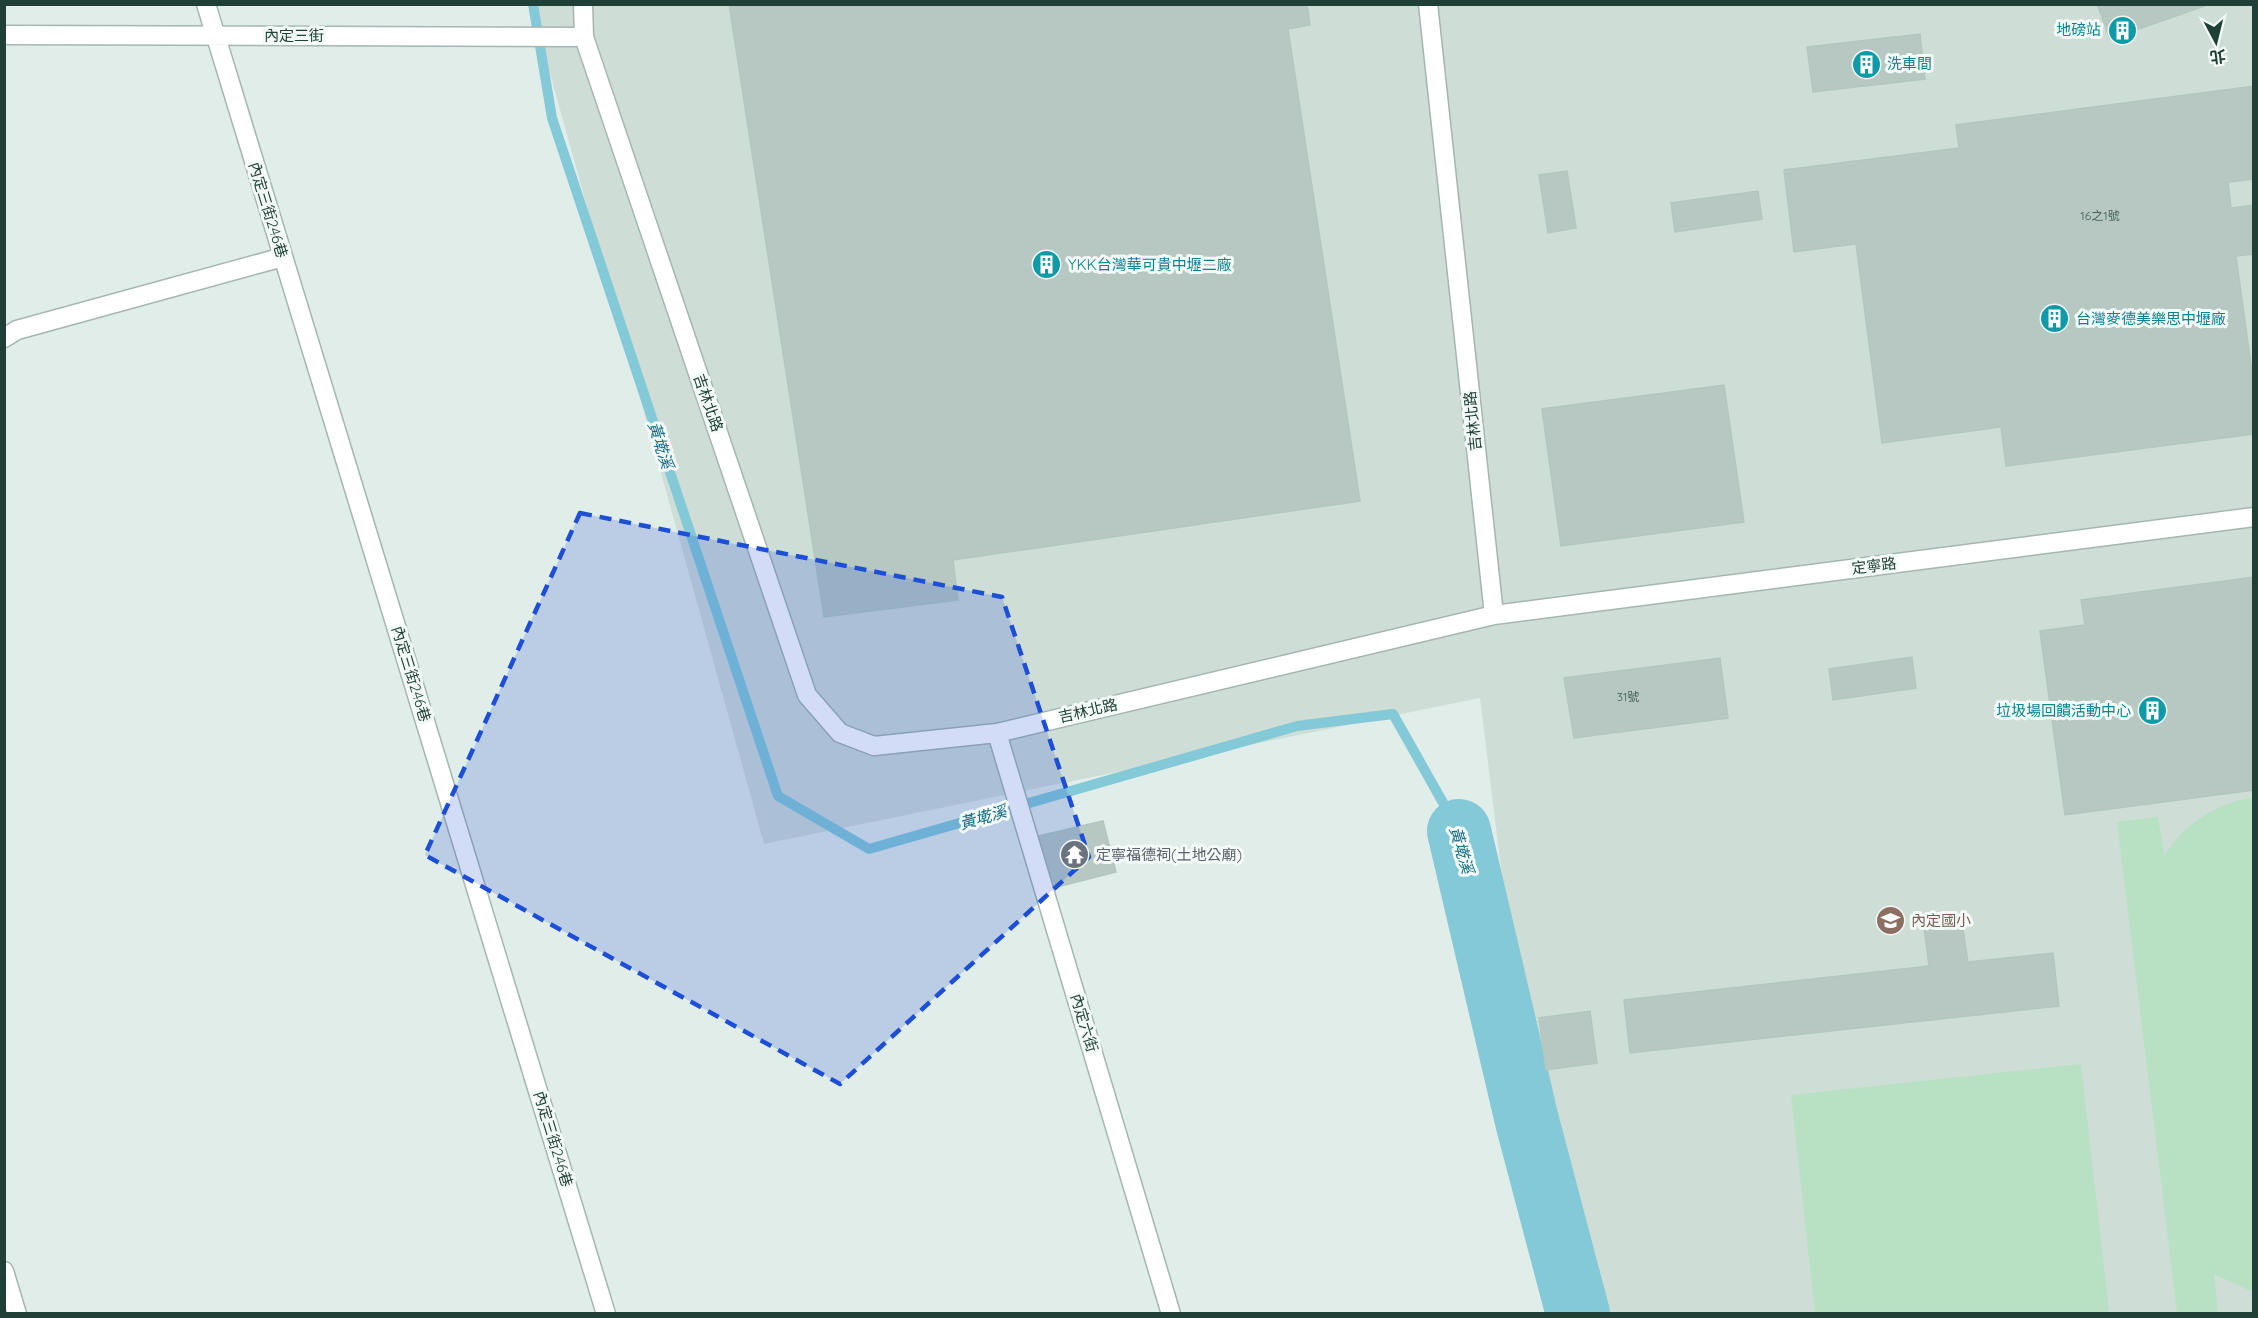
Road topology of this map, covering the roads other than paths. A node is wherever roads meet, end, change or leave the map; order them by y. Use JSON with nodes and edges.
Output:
{"nodes":[{"id":1,"x":206,"y":4,"type":"edge"},
{"id":2,"x":583,"y":4,"type":"edge"},
{"id":3,"x":1428,"y":4,"type":"edge"},
{"id":4,"x":4,"y":35,"type":"edge"},
{"id":5,"x":215,"y":35,"type":"junction"},
{"id":6,"x":584,"y":37,"type":"junction"},
{"id":7,"x":283,"y":258,"type":"junction"},
{"id":8,"x":4,"y":338,"type":"edge"},
{"id":9,"x":2253,"y":517,"type":"edge"},
{"id":10,"x":1494,"y":615,"type":"junction"},
{"id":11,"x":997,"y":733,"type":"junction"},
{"id":12,"x":4,"y":1270,"type":"edge"},
{"id":13,"x":17,"y":1314,"type":"edge"},
{"id":14,"x":606,"y":1314,"type":"edge"},
{"id":15,"x":1171,"y":1314,"type":"edge"}],
"edges":[{"from":1,"to":5,"type":"street","name":"內定三街246巷"},
{"from":2,"to":6,"type":"street","name":"吉林北路"},
{"from":3,"to":10,"type":"street","name":"吉林北路"},
{"from":4,"to":5,"type":"street","name":"內定三街"},
{"from":5,"to":6,"type":"street","name":"內定三街"},
{"from":5,"to":7,"type":"street","name":"內定三街246巷"},
{"from":6,"to":11,"type":"street","name":"吉林北路"},
{"from":7,"to":8,"type":"street"},
{"from":7,"to":14,"type":"street","name":"內定三街246巷"},
{"from":9,"to":10,"type":"street","name":"定寧路"},
{"from":10,"to":11,"type":"street","name":"吉林北路"},
{"from":11,"to":15,"type":"street","name":"內定六街"},
{"from":12,"to":13,"type":"street"}]}
